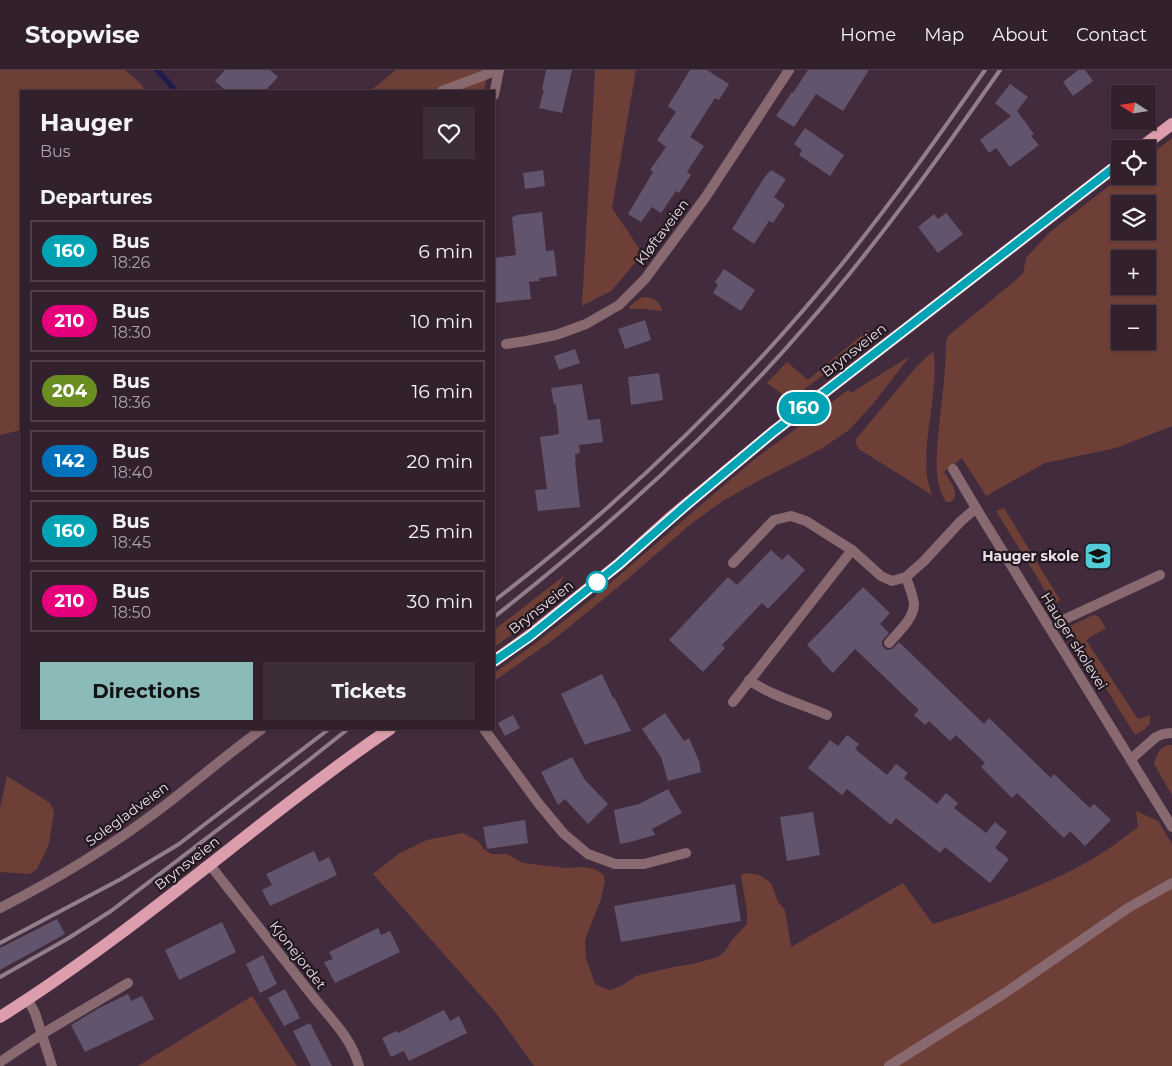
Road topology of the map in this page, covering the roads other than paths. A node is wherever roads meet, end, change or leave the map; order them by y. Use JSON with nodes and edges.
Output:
{"nodes":[{"id":1,"x":498,"y":70,"type":"edge"},
{"id":2,"x":788,"y":70,"type":"edge"},
{"id":3,"x":445,"y":90,"type":"edge"},
{"id":4,"x":495,"y":90,"type":"edge"},
{"id":5,"x":1172,"y":124,"type":"edge"},
{"id":6,"x":1151,"y":140,"type":"edge"},
{"id":7,"x":1111,"y":170,"type":"edge"},
{"id":8,"x":506,"y":344,"type":"dead end"},
{"id":9,"x":953,"y":469,"type":"dead end"},
{"id":10,"x":976,"y":508,"type":"junction"},
{"id":11,"x":852,"y":550,"type":"junction"},
{"id":12,"x":733,"y":563,"type":"dead end"},
{"id":13,"x":1160,"y":575,"type":"dead end"},
{"id":14,"x":906,"y":578,"type":"junction"},
{"id":15,"x":1060,"y":621,"type":"dead end"},
{"id":16,"x":888,"y":643,"type":"dead end"},
{"id":17,"x":495,"y":660,"type":"edge"},
{"id":18,"x":750,"y":680,"type":"junction"},
{"id":19,"x":733,"y":702,"type":"dead end"},
{"id":20,"x":827,"y":714,"type":"dead end"},
{"id":21,"x":261,"y":730,"type":"edge"},
{"id":22,"x":389,"y":730,"type":"edge"},
{"id":23,"x":485,"y":730,"type":"edge"},
{"id":24,"x":1172,"y":733,"type":"edge"},
{"id":25,"x":1131,"y":759,"type":"junction"},
{"id":26,"x":1172,"y":826,"type":"edge"},
{"id":27,"x":686,"y":853,"type":"dead end"},
{"id":28,"x":210,"y":864,"type":"junction"},
{"id":29,"x":1172,"y":883,"type":"edge"},
{"id":30,"x":0,"y":908,"type":"edge"},
{"id":31,"x":128,"y":984,"type":"dead end"},
{"id":32,"x":28,"y":1000,"type":"junction"},
{"id":33,"x":0,"y":1017,"type":"edge"},
{"id":34,"x":42,"y":1034,"type":"junction"},
{"id":35,"x":0,"y":1062,"type":"edge"},
{"id":36,"x":52,"y":1066,"type":"edge"},
{"id":37,"x":359,"y":1066,"type":"edge"},
{"id":38,"x":889,"y":1066,"type":"edge"}],
"edges":[{"from":1,"to":3,"type":"street"},
{"from":1,"to":4,"type":"street"},
{"from":2,"to":8,"type":"street","name":"Kløftaveien"},
{"from":5,"to":6,"type":"main road"},
{"from":7,"to":17,"type":"main road","name":"Brynsveien"},
{"from":9,"to":10,"type":"street","name":"Hauger skolevei"},
{"from":10,"to":14,"type":"street"},
{"from":10,"to":25,"type":"street","name":"Hauger skolevei"},
{"from":11,"to":12,"type":"street"},
{"from":11,"to":14,"type":"street"},
{"from":11,"to":18,"type":"street"},
{"from":13,"to":15,"type":"street"},
{"from":14,"to":16,"type":"street"},
{"from":18,"to":19,"type":"street"},
{"from":18,"to":20,"type":"street"},
{"from":21,"to":30,"type":"street","name":"Solegladveien"},
{"from":22,"to":28,"type":"main road","name":"Brynsveien"},
{"from":23,"to":27,"type":"street"},
{"from":24,"to":25,"type":"street"},
{"from":25,"to":26,"type":"street","name":"Hauger skolevei"},
{"from":28,"to":32,"type":"main road","name":"Brynsveien"},
{"from":28,"to":37,"type":"street","name":"Kjonejordet"},
{"from":29,"to":38,"type":"street"},
{"from":31,"to":34,"type":"street"},
{"from":32,"to":33,"type":"main road","name":"Brynsveien"},
{"from":32,"to":34,"type":"street"},
{"from":34,"to":35,"type":"street"},
{"from":34,"to":36,"type":"street"}]}
